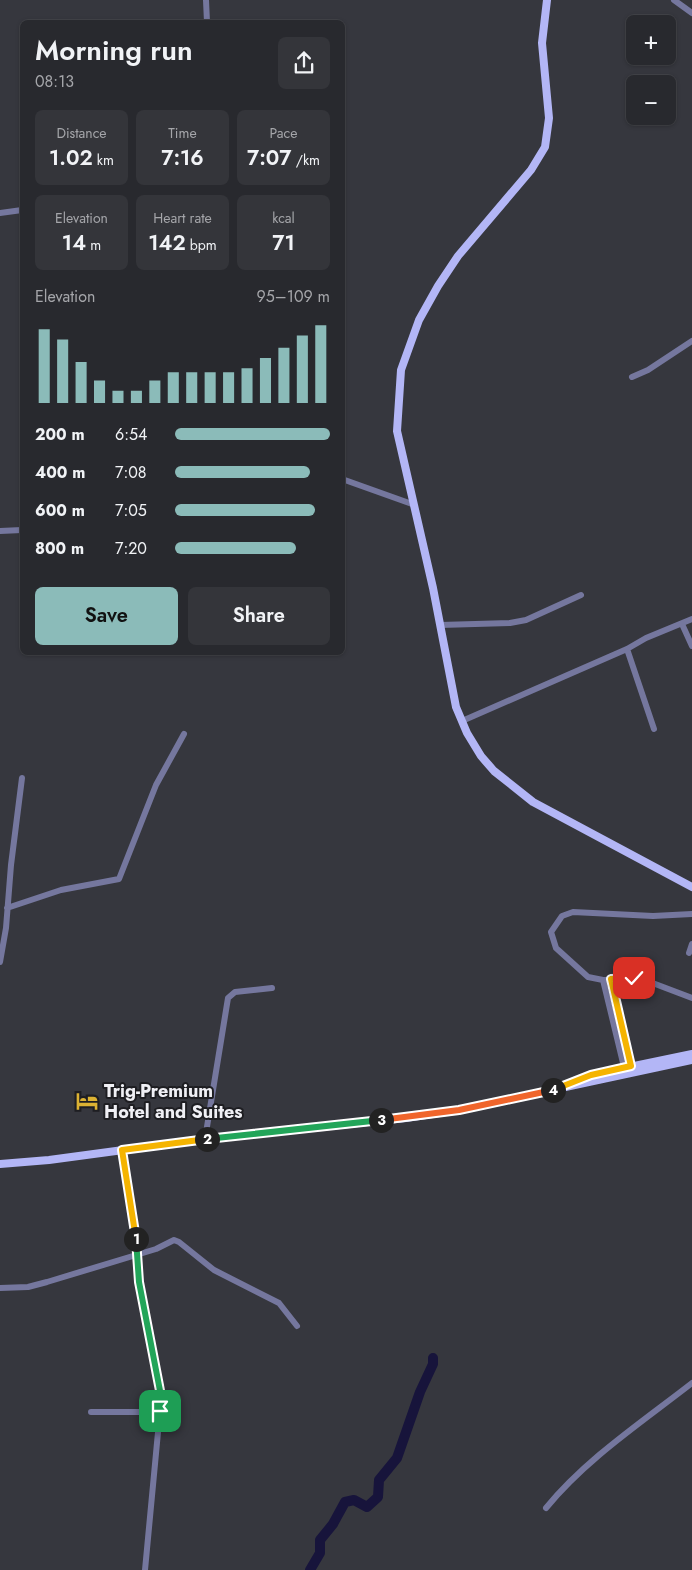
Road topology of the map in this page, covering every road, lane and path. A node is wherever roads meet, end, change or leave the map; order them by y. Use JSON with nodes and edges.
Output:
{"nodes":[{"id":1,"x":206,"y":0,"type":"edge"},
{"id":2,"x":547,"y":0,"type":"edge"},
{"id":3,"x":674,"y":0,"type":"edge"},
{"id":4,"x":692,"y":13,"type":"edge"},
{"id":5,"x":207,"y":20,"type":"edge"},
{"id":6,"x":20,"y":210,"type":"edge"},
{"id":7,"x":0,"y":213,"type":"edge"},
{"id":8,"x":692,"y":341,"type":"edge"},
{"id":9,"x":632,"y":377,"type":"dead end"},
{"id":10,"x":345,"y":480,"type":"edge"},
{"id":11,"x":412,"y":504,"type":"junction"},
{"id":12,"x":20,"y":530,"type":"edge"},
{"id":13,"x":0,"y":531,"type":"edge"},
{"id":14,"x":581,"y":595,"type":"dead end"},
{"id":15,"x":692,"y":619,"type":"edge"},
{"id":16,"x":682,"y":624,"type":"junction"},
{"id":17,"x":440,"y":625,"type":"junction"},
{"id":18,"x":692,"y":646,"type":"edge"},
{"id":19,"x":628,"y":649,"type":"junction"},
{"id":20,"x":462,"y":721,"type":"junction"},
{"id":21,"x":654,"y":729,"type":"dead end"},
{"id":22,"x":184,"y":734,"type":"dead end"},
{"id":23,"x":22,"y":778,"type":"dead end"},
{"id":24,"x":692,"y":887,"type":"edge"},
{"id":25,"x":5,"y":912,"type":"edge"},
{"id":26,"x":692,"y":914,"type":"edge"},
{"id":27,"x":692,"y":944,"type":"edge"},
{"id":28,"x":690,"y":953,"type":"dead end"},
{"id":29,"x":0,"y":962,"type":"edge"},
{"id":30,"x":611,"y":979,"type":"junction"},
{"id":31,"x":603,"y":980,"type":"junction"},
{"id":32,"x":272,"y":988,"type":"dead end"},
{"id":33,"x":692,"y":998,"type":"edge"},
{"id":34,"x":692,"y":1054,"type":"edge"},
{"id":35,"x":692,"y":1060,"type":"edge"},
{"id":36,"x":628,"y":1067,"type":"junction"},
{"id":37,"x":550,"y":1092,"type":"junction"},
{"id":38,"x":205,"y":1139,"type":"junction"},
{"id":39,"x":122,"y":1150,"type":"junction"},
{"id":40,"x":0,"y":1164,"type":"edge"},
{"id":41,"x":137,"y":1255,"type":"junction"},
{"id":42,"x":0,"y":1288,"type":"edge"},
{"id":43,"x":297,"y":1326,"type":"dead end"},
{"id":44,"x":692,"y":1383,"type":"edge"},
{"id":45,"x":160,"y":1411,"type":"junction"},
{"id":46,"x":91,"y":1412,"type":"dead end"},
{"id":47,"x":546,"y":1508,"type":"dead end"},
{"id":48,"x":145,"y":1570,"type":"edge"}],
"edges":[{"from":1,"to":5,"type":"street"},
{"from":2,"to":11,"type":"main road"},
{"from":3,"to":4,"type":"street"},
{"from":6,"to":7,"type":"street"},
{"from":8,"to":9,"type":"street"},
{"from":10,"to":11,"type":"street"},
{"from":11,"to":17,"type":"main road"},
{"from":12,"to":13,"type":"street"},
{"from":14,"to":17,"type":"street"},
{"from":15,"to":16,"type":"street"},
{"from":16,"to":18,"type":"street"},
{"from":16,"to":19,"type":"street"},
{"from":17,"to":20,"type":"main road"},
{"from":19,"to":20,"type":"street"},
{"from":19,"to":21,"type":"street"},
{"from":20,"to":24,"type":"main road"},
{"from":22,"to":25,"type":"street"},
{"from":23,"to":25,"type":"street"},
{"from":25,"to":29,"type":"street"},
{"from":26,"to":31,"type":"street"},
{"from":27,"to":28,"type":"street"},
{"from":30,"to":31,"type":"street"},
{"from":30,"to":33,"type":"street"},
{"from":30,"to":36,"type":"street"},
{"from":31,"to":36,"type":"street"},
{"from":32,"to":38,"type":"street"},
{"from":34,"to":36,"type":"main road"},
{"from":35,"to":37,"type":"main road"},
{"from":36,"to":37,"type":"main road"},
{"from":37,"to":38,"type":"main road"},
{"from":38,"to":39,"type":"main road"},
{"from":39,"to":40,"type":"main road"},
{"from":39,"to":41,"type":"street"},
{"from":41,"to":42,"type":"street"},
{"from":41,"to":43,"type":"street"},
{"from":41,"to":45,"type":"street"},
{"from":44,"to":47,"type":"street"},
{"from":45,"to":46,"type":"street"},
{"from":45,"to":48,"type":"street"}]}
